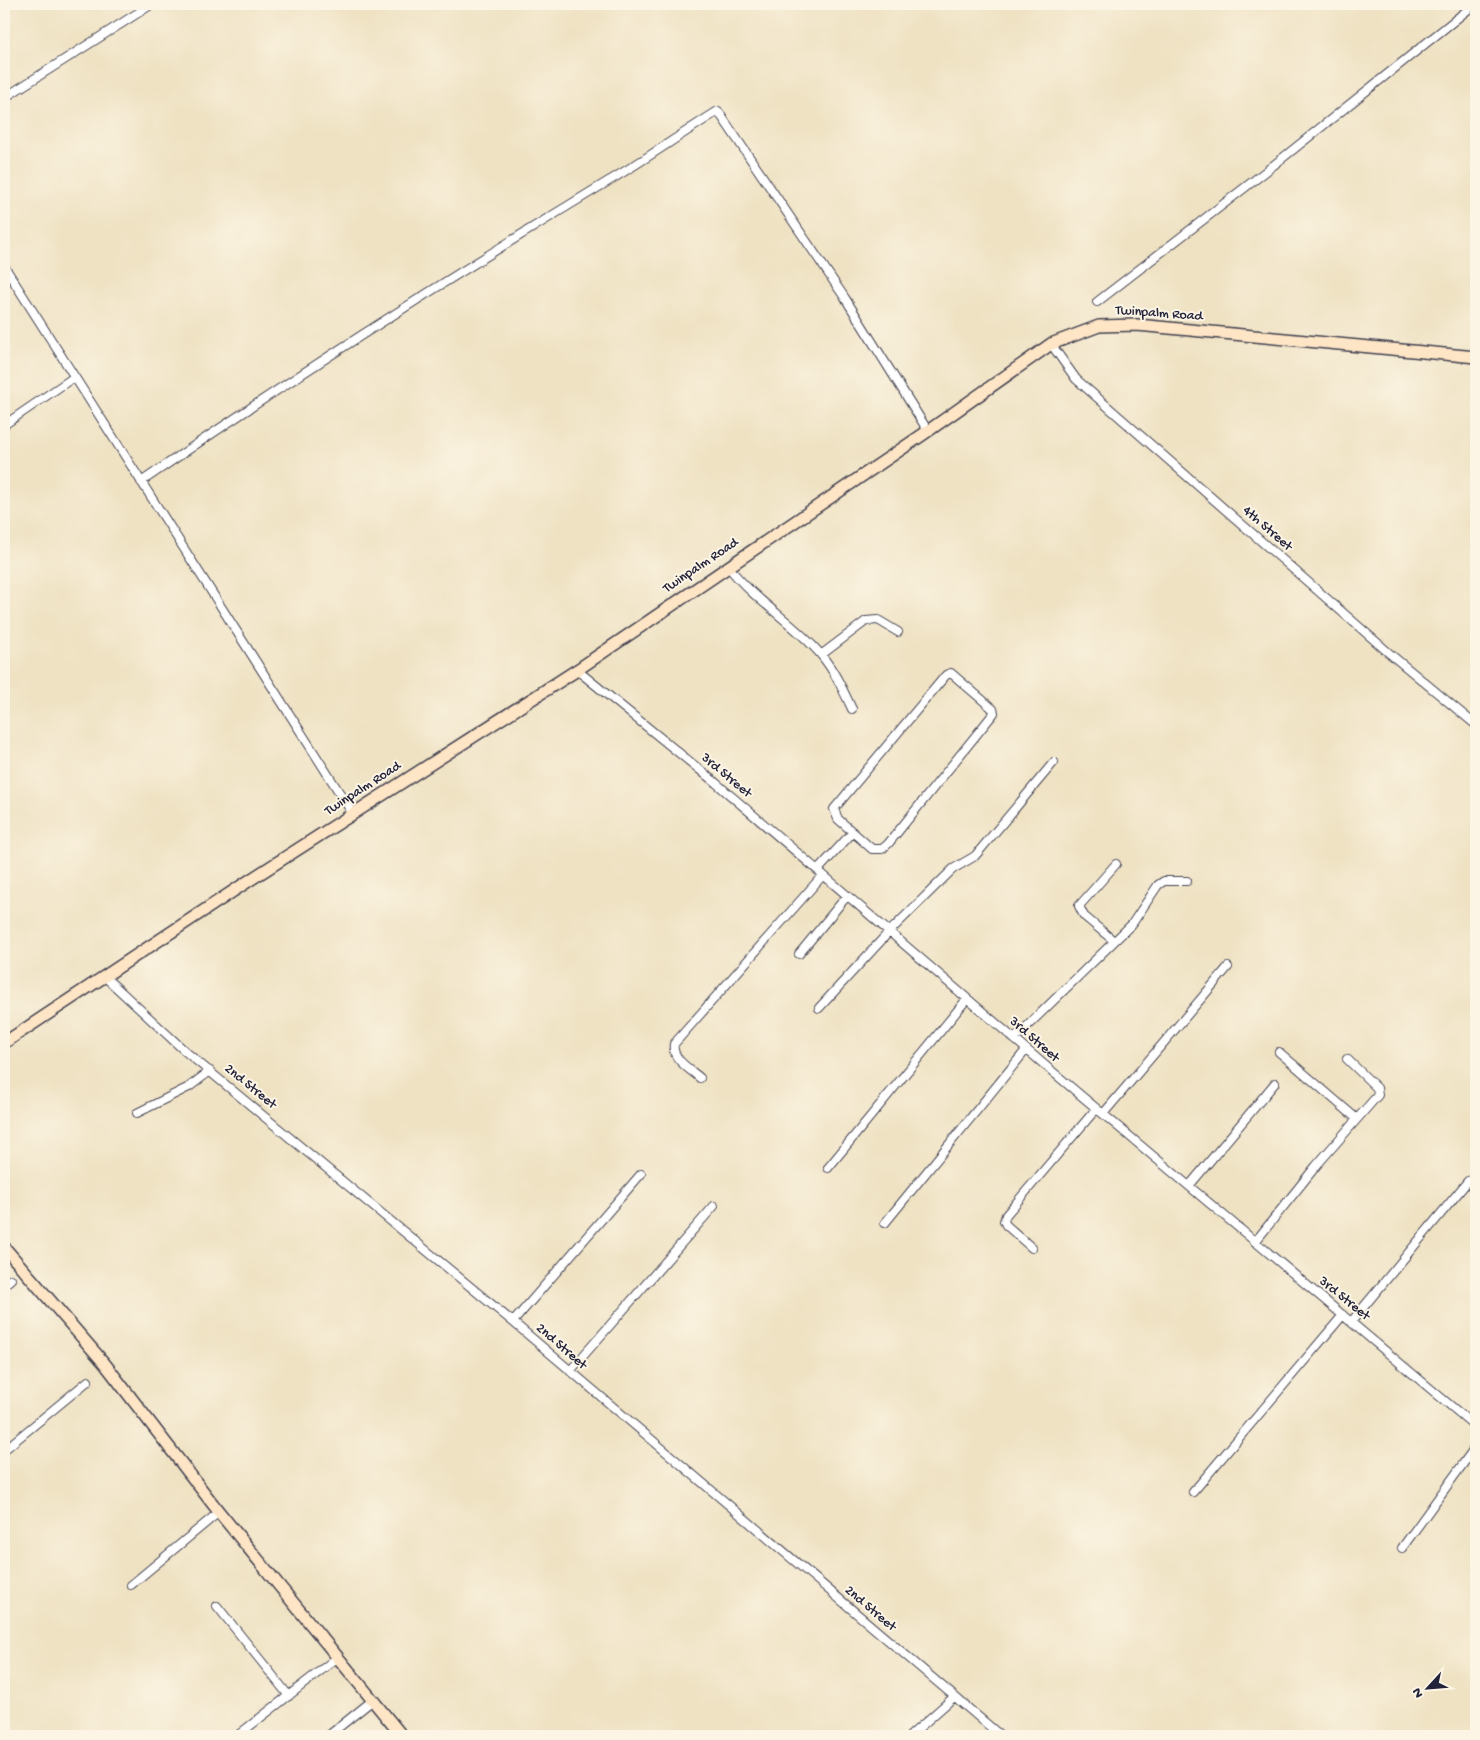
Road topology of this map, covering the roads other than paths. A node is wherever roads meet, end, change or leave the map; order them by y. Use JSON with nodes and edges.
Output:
{"nodes":[{"id":1,"x":152,"y":4,"type":"edge"},
{"id":2,"x":1475,"y":4,"type":"edge"},
{"id":3,"x":4,"y":98,"type":"edge"},
{"id":4,"x":4,"y":266,"type":"edge"},
{"id":5,"x":1097,"y":302,"type":"dead end"},
{"id":6,"x":1051,"y":344,"type":"junction"},
{"id":7,"x":1476,"y":357,"type":"edge"},
{"id":8,"x":74,"y":377,"type":"junction"},
{"id":9,"x":4,"y":425,"type":"edge"},
{"id":10,"x":928,"y":431,"type":"junction"},
{"id":11,"x":141,"y":482,"type":"junction"},
{"id":12,"x":728,"y":566,"type":"junction"},
{"id":13,"x":898,"y":632,"type":"dead end"},
{"id":14,"x":821,"y":655,"type":"junction"},
{"id":15,"x":577,"y":670,"type":"junction"},
{"id":16,"x":852,"y":709,"type":"dead end"},
{"id":17,"x":1476,"y":725,"type":"edge"},
{"id":18,"x":1054,"y":762,"type":"dead end"},
{"id":19,"x":353,"y":814,"type":"junction"},
{"id":20,"x":852,"y":833,"type":"junction"},
{"id":21,"x":1116,"y":864,"type":"dead end"},
{"id":22,"x":820,"y":872,"type":"junction"},
{"id":23,"x":1187,"y":881,"type":"dead end"},
{"id":24,"x":847,"y":896,"type":"junction"},
{"id":25,"x":889,"y":932,"type":"junction"},
{"id":26,"x":1114,"y":941,"type":"junction"},
{"id":27,"x":799,"y":954,"type":"dead end"},
{"id":28,"x":1228,"y":967,"type":"dead end"},
{"id":29,"x":104,"y":976,"type":"junction"},
{"id":30,"x":967,"y":999,"type":"junction"},
{"id":31,"x":819,"y":1008,"type":"dead end"},
{"id":32,"x":1014,"y":1039,"type":"junction"},
{"id":33,"x":4,"y":1043,"type":"edge"},
{"id":34,"x":1026,"y":1050,"type":"junction"},
{"id":35,"x":1279,"y":1052,"type":"dead end"},
{"id":36,"x":1347,"y":1059,"type":"dead end"},
{"id":37,"x":210,"y":1071,"type":"junction"},
{"id":38,"x":700,"y":1078,"type":"dead end"},
{"id":39,"x":1275,"y":1083,"type":"dead end"},
{"id":40,"x":137,"y":1112,"type":"dead end"},
{"id":41,"x":1099,"y":1112,"type":"junction"},
{"id":42,"x":1357,"y":1119,"type":"junction"},
{"id":43,"x":828,"y":1168,"type":"dead end"},
{"id":44,"x":641,"y":1174,"type":"dead end"},
{"id":45,"x":1476,"y":1179,"type":"edge"},
{"id":46,"x":1188,"y":1186,"type":"junction"},
{"id":47,"x":714,"y":1206,"type":"dead end"},
{"id":48,"x":885,"y":1223,"type":"dead end"},
{"id":49,"x":1255,"y":1242,"type":"junction"},
{"id":50,"x":4,"y":1247,"type":"edge"},
{"id":51,"x":1032,"y":1248,"type":"dead end"},
{"id":52,"x":11,"y":1279,"type":"dead end"},
{"id":53,"x":4,"y":1285,"type":"edge"},
{"id":54,"x":1343,"y":1315,"type":"junction"},
{"id":55,"x":1352,"y":1321,"type":"junction"},
{"id":56,"x":513,"y":1322,"type":"junction"},
{"id":57,"x":570,"y":1371,"type":"junction"},
{"id":58,"x":88,"y":1381,"type":"dead end"},
{"id":59,"x":1476,"y":1427,"type":"edge"},
{"id":60,"x":1476,"y":1446,"type":"edge"},
{"id":61,"x":4,"y":1450,"type":"edge"},
{"id":62,"x":1193,"y":1492,"type":"dead end"},
{"id":63,"x":219,"y":1512,"type":"junction"},
{"id":64,"x":1402,"y":1548,"type":"dead end"},
{"id":65,"x":131,"y":1585,"type":"dead end"},
{"id":66,"x":217,"y":1606,"type":"dead end"},
{"id":67,"x":338,"y":1657,"type":"junction"},
{"id":68,"x":289,"y":1696,"type":"junction"},
{"id":69,"x":954,"y":1697,"type":"junction"},
{"id":70,"x":373,"y":1700,"type":"junction"},
{"id":71,"x":238,"y":1736,"type":"edge"},
{"id":72,"x":328,"y":1736,"type":"edge"},
{"id":73,"x":402,"y":1736,"type":"edge"},
{"id":74,"x":910,"y":1736,"type":"edge"},
{"id":75,"x":1001,"y":1736,"type":"edge"}],
"edges":[{"from":1,"to":3,"type":"street"},
{"from":2,"to":5,"type":"street"},
{"from":4,"to":8,"type":"street"},
{"from":6,"to":7,"type":"main road","name":"Twinpalm Road"},
{"from":6,"to":10,"type":"main road","name":"Twinpalm Road"},
{"from":6,"to":17,"type":"street","name":"4th Street"},
{"from":8,"to":9,"type":"street"},
{"from":8,"to":11,"type":"street"},
{"from":10,"to":11,"type":"street"},
{"from":10,"to":12,"type":"main road","name":"Twinpalm Road"},
{"from":11,"to":19,"type":"street"},
{"from":12,"to":14,"type":"street"},
{"from":12,"to":15,"type":"main road","name":"Twinpalm Road"},
{"from":13,"to":14,"type":"street"},
{"from":14,"to":16,"type":"street"},
{"from":15,"to":19,"type":"main road","name":"Twinpalm Road"},
{"from":15,"to":22,"type":"street","name":"3rd Street"},
{"from":18,"to":25,"type":"street"},
{"from":19,"to":29,"type":"main road","name":"Twinpalm Road"},
{"from":20,"to":20,"type":"street"},
{"from":20,"to":22,"type":"street"},
{"from":21,"to":26,"type":"street"},
{"from":22,"to":24,"type":"street","name":"3rd Street"},
{"from":22,"to":38,"type":"street"},
{"from":23,"to":26,"type":"street"},
{"from":24,"to":25,"type":"street","name":"3rd Street"},
{"from":24,"to":27,"type":"street"},
{"from":25,"to":30,"type":"street","name":"3rd Street"},
{"from":25,"to":31,"type":"street"},
{"from":26,"to":32,"type":"street"},
{"from":28,"to":41,"type":"street"},
{"from":29,"to":33,"type":"main road","name":"Twinpalm Road"},
{"from":29,"to":37,"type":"street","name":"2nd Street"},
{"from":30,"to":32,"type":"street","name":"3rd Street"},
{"from":30,"to":43,"type":"street"},
{"from":32,"to":34,"type":"street","name":"3rd Street"},
{"from":34,"to":41,"type":"street","name":"3rd Street"},
{"from":34,"to":48,"type":"street"},
{"from":35,"to":42,"type":"street"},
{"from":36,"to":42,"type":"street"},
{"from":37,"to":40,"type":"street"},
{"from":37,"to":56,"type":"street","name":"2nd Street"},
{"from":39,"to":46,"type":"street"},
{"from":41,"to":46,"type":"street","name":"3rd Street"},
{"from":41,"to":51,"type":"street"},
{"from":42,"to":49,"type":"street"},
{"from":44,"to":56,"type":"street"},
{"from":45,"to":55,"type":"street"},
{"from":46,"to":49,"type":"street","name":"3rd Street"},
{"from":47,"to":57,"type":"street"},
{"from":49,"to":54,"type":"street","name":"3rd Street"},
{"from":50,"to":63,"type":"main road"},
{"from":52,"to":53,"type":"street"},
{"from":54,"to":55,"type":"street","name":"3rd Street"},
{"from":54,"to":62,"type":"street"},
{"from":55,"to":59,"type":"street","name":"3rd Street"},
{"from":56,"to":57,"type":"street","name":"2nd Street"},
{"from":57,"to":69,"type":"street","name":"2nd Street"},
{"from":58,"to":61,"type":"street"},
{"from":60,"to":64,"type":"street"},
{"from":63,"to":65,"type":"street"},
{"from":63,"to":67,"type":"main road"},
{"from":66,"to":68,"type":"street"},
{"from":67,"to":68,"type":"street"},
{"from":67,"to":70,"type":"main road"},
{"from":68,"to":71,"type":"street"},
{"from":69,"to":74,"type":"street"},
{"from":69,"to":75,"type":"street","name":"2nd Street"},
{"from":70,"to":72,"type":"street"},
{"from":70,"to":73,"type":"main road"}]}
